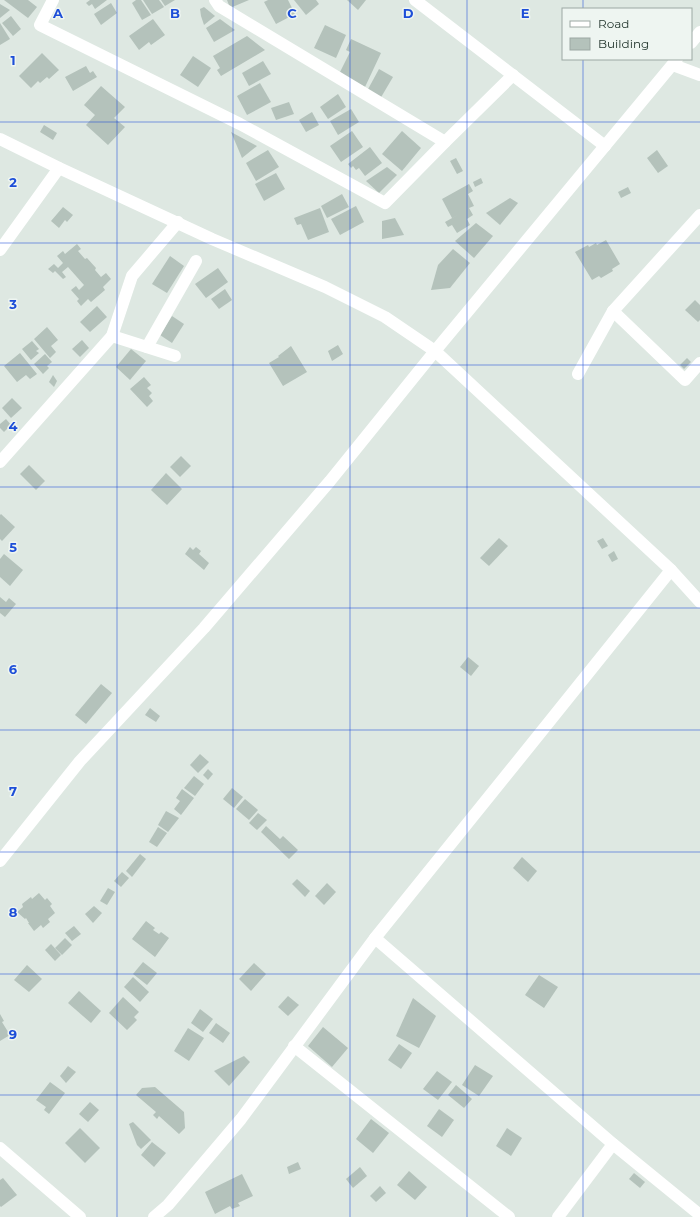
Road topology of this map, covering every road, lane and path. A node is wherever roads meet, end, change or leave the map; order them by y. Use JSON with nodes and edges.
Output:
{"nodes":[{"id":1,"x":53,"y":0,"type":"edge"},
{"id":2,"x":215,"y":0,"type":"edge"},
{"id":3,"x":414,"y":0,"type":"edge"},
{"id":4,"x":700,"y":32,"type":"edge"},
{"id":5,"x":692,"y":42,"type":"edge"},
{"id":6,"x":675,"y":62,"type":"edge"},
{"id":7,"x":513,"y":75,"type":"junction"},
{"id":8,"x":700,"y":75,"type":"edge"},
{"id":9,"x":0,"y":139,"type":"edge"},
{"id":10,"x":445,"y":142,"type":"junction"},
{"id":11,"x":605,"y":146,"type":"junction"},
{"id":12,"x":59,"y":168,"type":"junction"},
{"id":13,"x":700,"y":215,"type":"edge"},
{"id":14,"x":178,"y":222,"type":"junction"},
{"id":15,"x":0,"y":250,"type":"edge"},
{"id":16,"x":196,"y":261,"type":"dead end"},
{"id":17,"x":613,"y":311,"type":"junction"},
{"id":18,"x":112,"y":336,"type":"junction"},
{"id":19,"x":147,"y":347,"type":"junction"},
{"id":20,"x":435,"y":351,"type":"junction"},
{"id":21,"x":175,"y":356,"type":"dead end"},
{"id":22,"x":700,"y":363,"type":"edge"},
{"id":23,"x":578,"y":374,"type":"dead end"},
{"id":24,"x":0,"y":462,"type":"edge"},
{"id":25,"x":671,"y":570,"type":"junction"},
{"id":26,"x":700,"y":602,"type":"edge"},
{"id":27,"x":0,"y":861,"type":"edge"},
{"id":28,"x":375,"y":938,"type":"junction"},
{"id":29,"x":294,"y":1046,"type":"junction"},
{"id":30,"x":613,"y":1144,"type":"junction"},
{"id":31,"x":0,"y":1148,"type":"edge"},
{"id":32,"x":700,"y":1215,"type":"edge"},
{"id":33,"x":80,"y":1217,"type":"edge"},
{"id":34,"x":154,"y":1217,"type":"edge"},
{"id":35,"x":509,"y":1217,"type":"edge"},
{"id":36,"x":558,"y":1217,"type":"edge"}],
"edges":[{"from":1,"to":10,"type":"street"},
{"from":2,"to":10,"type":"street"},
{"from":3,"to":7,"type":"street"},
{"from":4,"to":5,"type":"street"},
{"from":6,"to":8,"type":"street"},
{"from":6,"to":11,"type":"street"},
{"from":7,"to":10,"type":"street"},
{"from":7,"to":11,"type":"street"},
{"from":9,"to":12,"type":"street"},
{"from":11,"to":20,"type":"street"},
{"from":12,"to":14,"type":"street"},
{"from":12,"to":15,"type":"street"},
{"from":13,"to":17,"type":"street"},
{"from":14,"to":18,"type":"street"},
{"from":14,"to":20,"type":"street"},
{"from":16,"to":19,"type":"street"},
{"from":17,"to":22,"type":"street"},
{"from":17,"to":23,"type":"street"},
{"from":18,"to":19,"type":"street"},
{"from":18,"to":24,"type":"street"},
{"from":19,"to":21,"type":"street"},
{"from":20,"to":25,"type":"street"},
{"from":20,"to":27,"type":"street"},
{"from":25,"to":26,"type":"street"},
{"from":25,"to":28,"type":"street"},
{"from":28,"to":29,"type":"street"},
{"from":28,"to":30,"type":"street"},
{"from":29,"to":34,"type":"street"},
{"from":29,"to":35,"type":"street"},
{"from":30,"to":32,"type":"street"},
{"from":30,"to":36,"type":"street"},
{"from":31,"to":33,"type":"street"}]}
